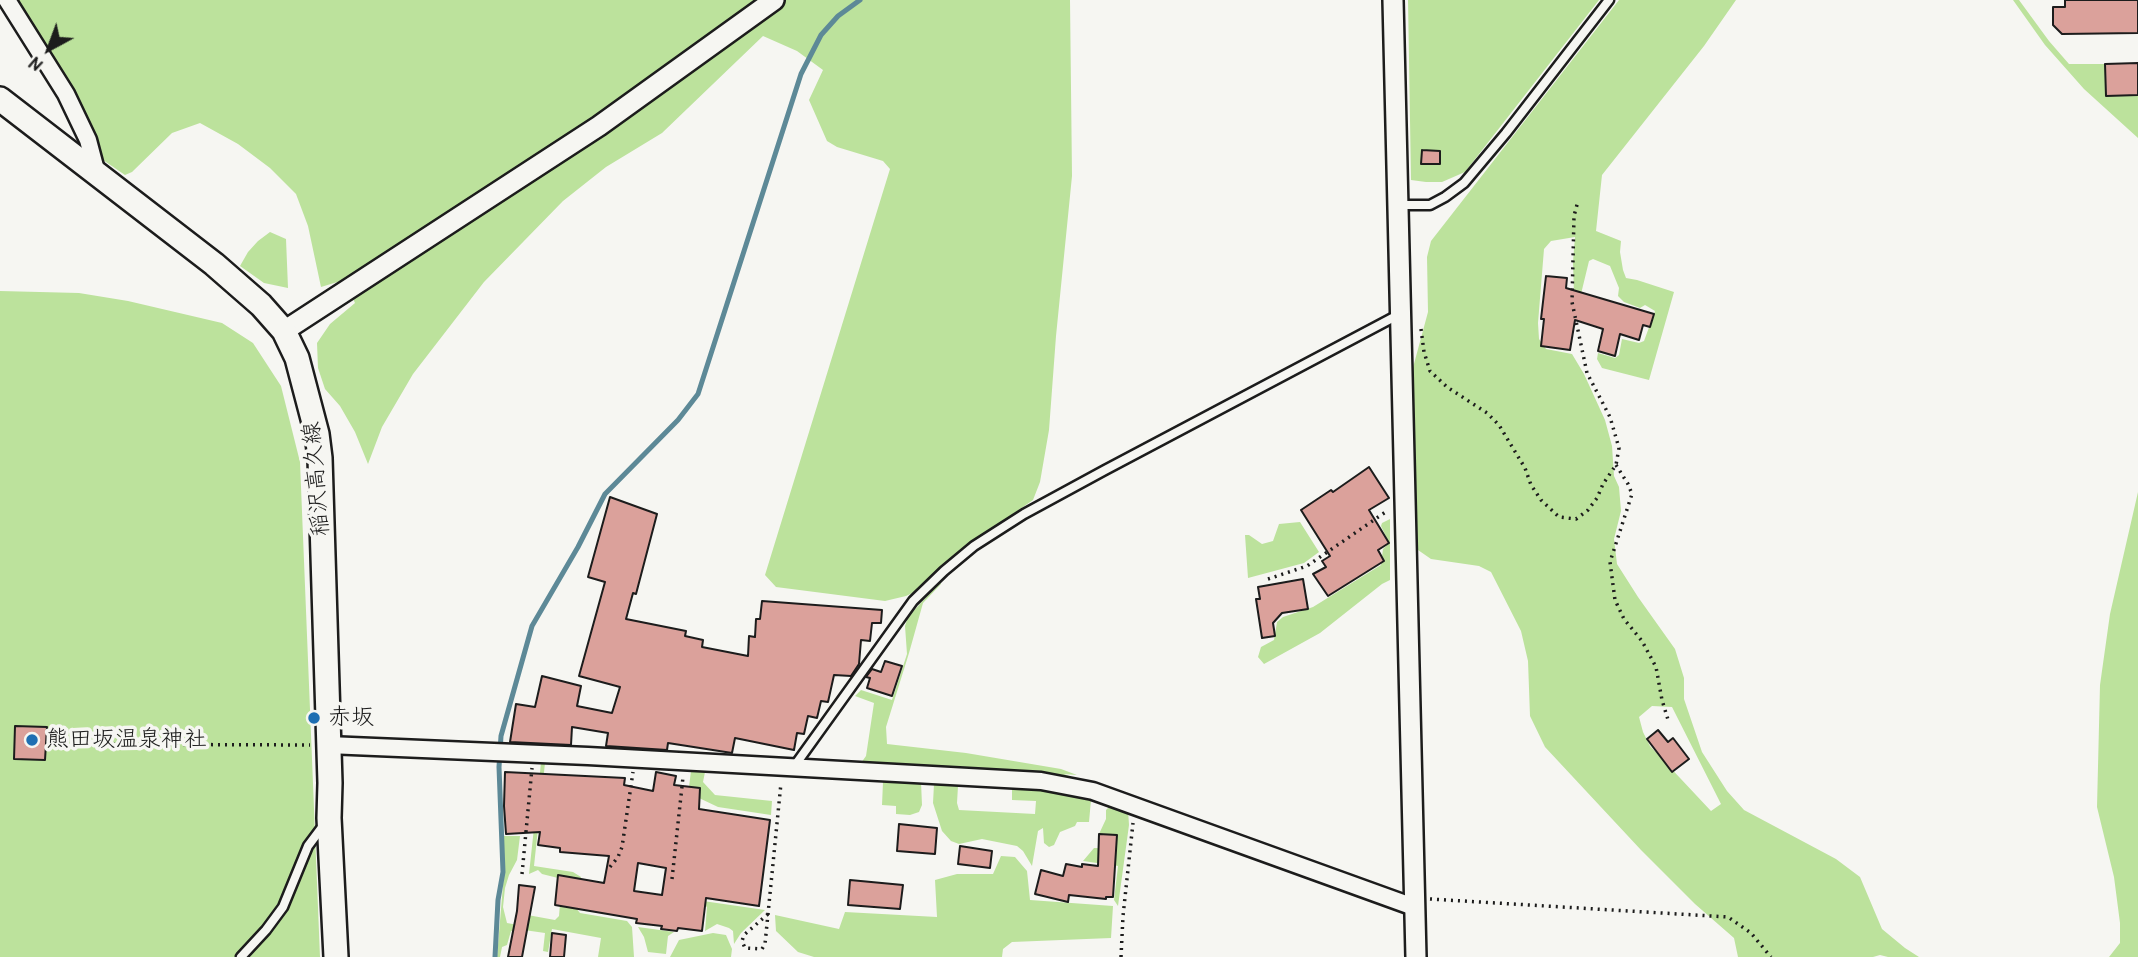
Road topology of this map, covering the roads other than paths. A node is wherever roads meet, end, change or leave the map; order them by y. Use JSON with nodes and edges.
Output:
{"nodes":[{"id":1,"x":7,"y":0,"type":"edge"},
{"id":2,"x":774,"y":0,"type":"edge"},
{"id":3,"x":1393,"y":0,"type":"edge"},
{"id":4,"x":1609,"y":0,"type":"edge"},
{"id":5,"x":0,"y":99,"type":"edge"},
{"id":6,"x":97,"y":174,"type":"junction"},
{"id":7,"x":1397,"y":205,"type":"junction"},
{"id":8,"x":1399,"y":314,"type":"junction"},
{"id":9,"x":284,"y":331,"type":"junction"},
{"id":10,"x":328,"y":745,"type":"junction"},
{"id":11,"x":788,"y":767,"type":"junction"},
{"id":12,"x":329,"y":818,"type":"junction"},
{"id":13,"x":1414,"y":903,"type":"junction"},
{"id":14,"x":241,"y":957,"type":"edge"},
{"id":15,"x":336,"y":957,"type":"edge"},
{"id":16,"x":1416,"y":957,"type":"edge"}],
"edges":[{"from":1,"to":6,"type":"street"},
{"from":2,"to":9,"type":"street"},
{"from":3,"to":7,"type":"street"},
{"from":4,"to":7,"type":"lane"},
{"from":5,"to":6,"type":"main road","name":"稲沢高久線"},
{"from":6,"to":9,"type":"main road","name":"稲沢高久線"},
{"from":7,"to":8,"type":"street"},
{"from":8,"to":11,"type":"lane"},
{"from":8,"to":13,"type":"street"},
{"from":9,"to":10,"type":"main road","name":"稲沢高久線"},
{"from":10,"to":11,"type":"street"},
{"from":10,"to":12,"type":"main road","name":"稲沢高久線"},
{"from":11,"to":13,"type":"street"},
{"from":12,"to":14,"type":"lane"},
{"from":12,"to":15,"type":"main road","name":"稲沢高久線"},
{"from":13,"to":16,"type":"street"}]}
